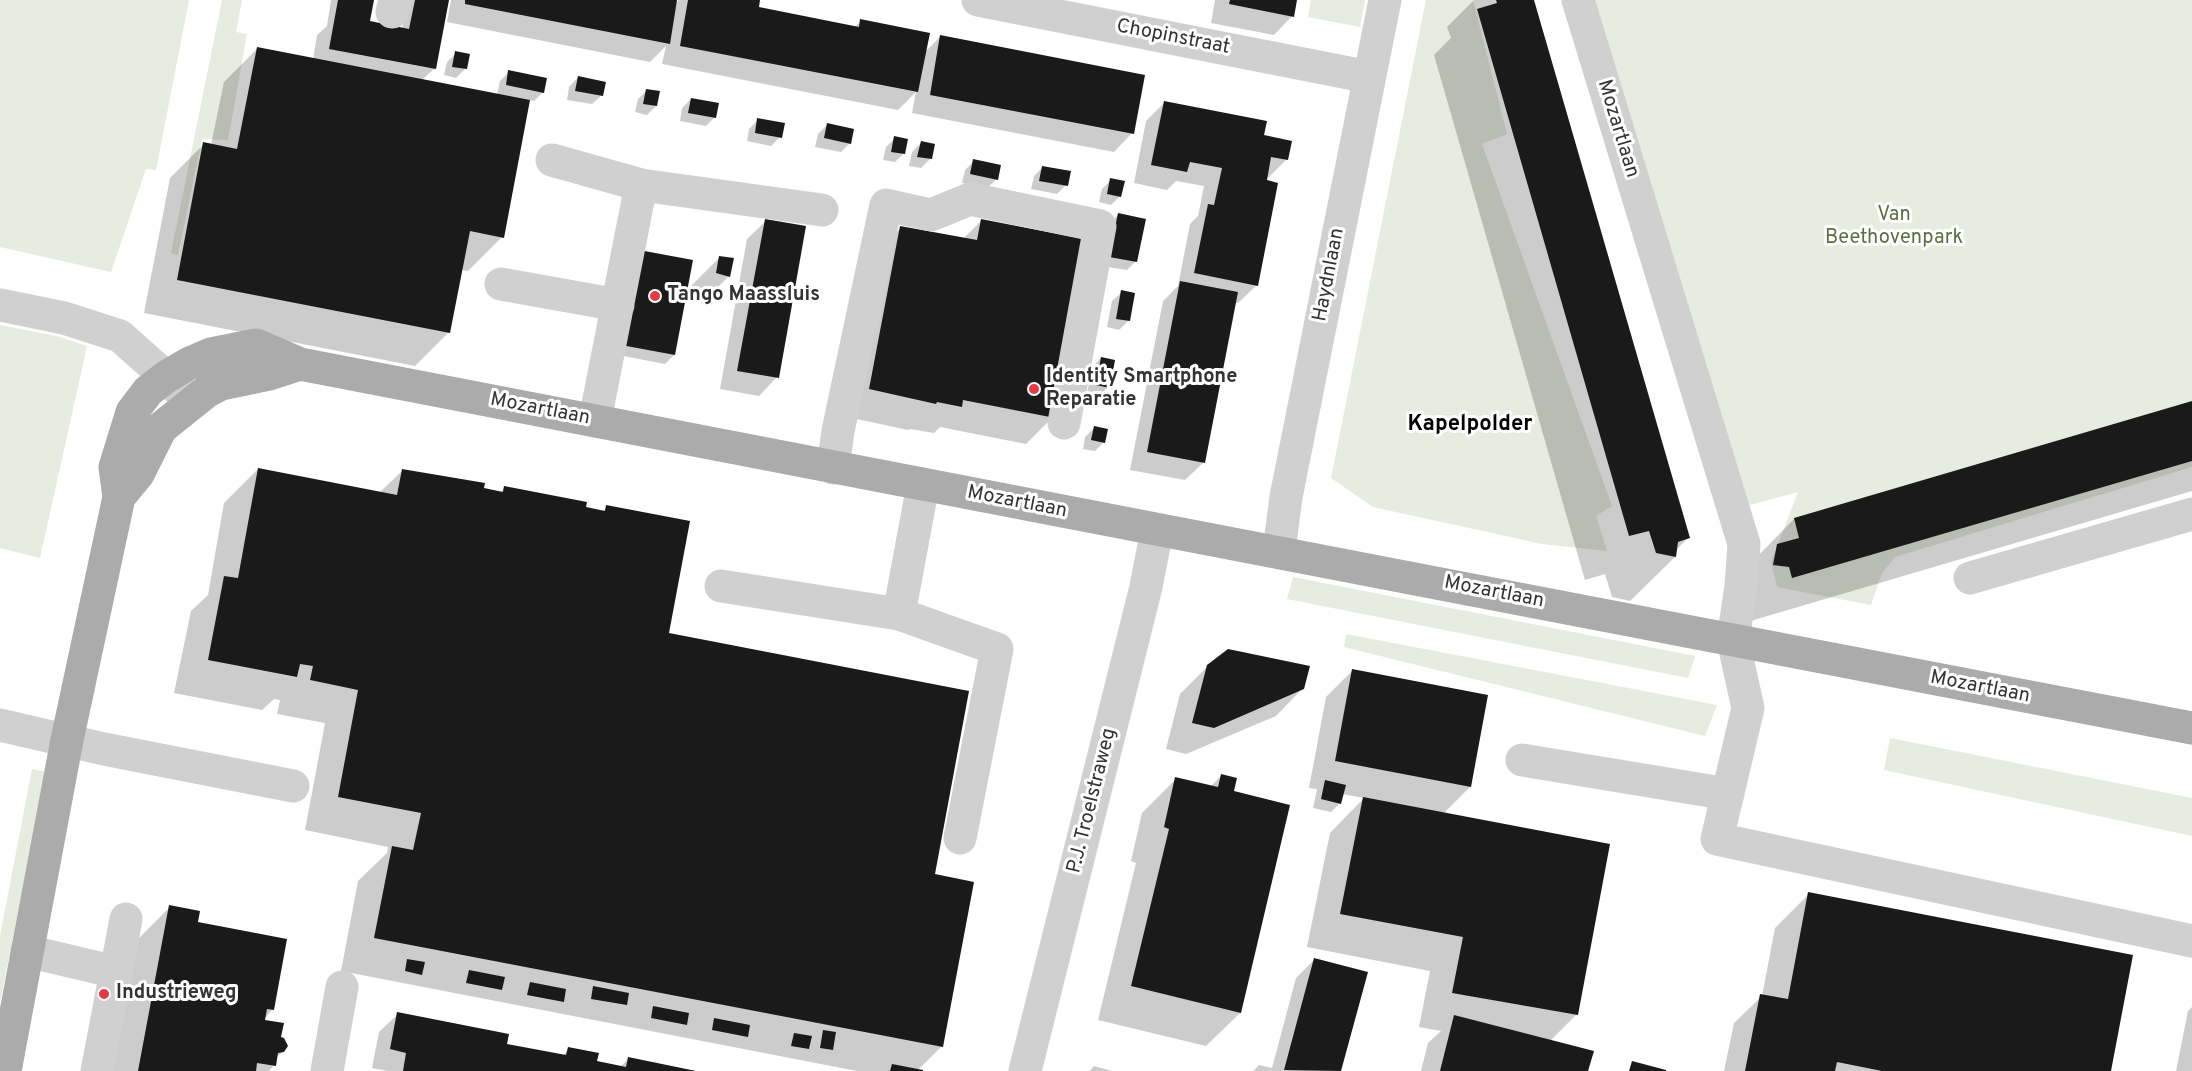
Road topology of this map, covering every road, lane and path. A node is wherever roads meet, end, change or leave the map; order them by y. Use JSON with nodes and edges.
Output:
{"nodes":[{"id":1,"x":978,"y":0,"type":"edge"},
{"id":2,"x":1385,"y":0,"type":"edge"},
{"id":3,"x":1578,"y":0,"type":"edge"},
{"id":4,"x":1369,"y":76,"type":"junction"},
{"id":5,"x":552,"y":160,"type":"dead end"},
{"id":6,"x":641,"y":185,"type":"junction"},
{"id":7,"x":822,"y":210,"type":"dead end"},
{"id":8,"x":501,"y":284,"type":"dead end"},
{"id":9,"x":0,"y":305,"type":"edge"},
{"id":10,"x":618,"y":305,"type":"junction"},
{"id":11,"x":300,"y":364,"type":"junction"},
{"id":12,"x":166,"y":377,"type":"junction"},
{"id":13,"x":192,"y":403,"type":"junction"},
{"id":14,"x":595,"y":420,"type":"junction"},
{"id":15,"x":1064,"y":423,"type":"dead end"},
{"id":16,"x":833,"y":468,"type":"junction"},
{"id":17,"x":923,"y":485,"type":"junction"},
{"id":18,"x":119,"y":497,"type":"junction"},
{"id":19,"x":2192,"y":514,"type":"edge"},
{"id":20,"x":1157,"y":530,"type":"junction"},
{"id":21,"x":1279,"y":551,"type":"junction"},
{"id":22,"x":1970,"y":578,"type":"dead end"},
{"id":23,"x":721,"y":586,"type":"dead end"},
{"id":24,"x":898,"y":614,"type":"junction"},
{"id":25,"x":1733,"y":640,"type":"junction"},
{"id":26,"x":0,"y":725,"type":"edge"},
{"id":27,"x":2192,"y":728,"type":"edge"},
{"id":28,"x":67,"y":740,"type":"junction"},
{"id":29,"x":1522,"y":760,"type":"dead end"},
{"id":30,"x":293,"y":786,"type":"dead end"},
{"id":31,"x":1728,"y":794,"type":"junction"},
{"id":32,"x":960,"y":838,"type":"dead end"},
{"id":33,"x":126,"y":919,"type":"dead end"},
{"id":34,"x":2192,"y":941,"type":"edge"},
{"id":35,"x":27,"y":951,"type":"junction"},
{"id":36,"x":116,"y":972,"type":"junction"},
{"id":37,"x":342,"y":987,"type":"dead end"},
{"id":38,"x":5,"y":1071,"type":"edge"},
{"id":39,"x":97,"y":1071,"type":"edge"},
{"id":40,"x":327,"y":1071,"type":"edge"},
{"id":41,"x":1025,"y":1071,"type":"edge"}],
"edges":[{"from":1,"to":4,"type":"street","name":"Chopinstraat"},
{"from":2,"to":4,"type":"street","name":"Haydnlaan"},
{"from":3,"to":25,"type":"street","name":"Mozartlaan"},
{"from":4,"to":21,"type":"street","name":"Haydnlaan"},
{"from":5,"to":6,"type":"street"},
{"from":6,"to":7,"type":"street"},
{"from":6,"to":10,"type":"street"},
{"from":8,"to":10,"type":"street"},
{"from":9,"to":12,"type":"street"},
{"from":10,"to":14,"type":"street"},
{"from":11,"to":12,"type":"main road","name":"Mozartlaan"},
{"from":11,"to":13,"type":"main road","name":"Mozartlaan"},
{"from":11,"to":14,"type":"main road","name":"Mozartlaan"},
{"from":12,"to":13,"type":"street"},
{"from":12,"to":18,"type":"main road"},
{"from":13,"to":18,"type":"main road"},
{"from":14,"to":16,"type":"main road","name":"Mozartlaan"},
{"from":15,"to":16,"type":"street"},
{"from":16,"to":17,"type":"main road","name":"Mozartlaan"},
{"from":17,"to":20,"type":"main road","name":"Mozartlaan"},
{"from":17,"to":24,"type":"street"},
{"from":18,"to":28,"type":"main road"},
{"from":19,"to":22,"type":"street"},
{"from":20,"to":21,"type":"main road","name":"Mozartlaan"},
{"from":20,"to":41,"type":"street","name":"P.J. Troelstraweg"},
{"from":21,"to":25,"type":"main road","name":"Mozartlaan"},
{"from":23,"to":24,"type":"street"},
{"from":24,"to":32,"type":"street"},
{"from":25,"to":27,"type":"main road","name":"Mozartlaan"},
{"from":25,"to":31,"type":"street"},
{"from":26,"to":28,"type":"street"},
{"from":28,"to":30,"type":"street"},
{"from":28,"to":35,"type":"main road"},
{"from":29,"to":31,"type":"street"},
{"from":31,"to":34,"type":"street"},
{"from":33,"to":36,"type":"street"},
{"from":35,"to":36,"type":"street"},
{"from":35,"to":38,"type":"main road"},
{"from":36,"to":39,"type":"street"},
{"from":37,"to":40,"type":"street"}]}
